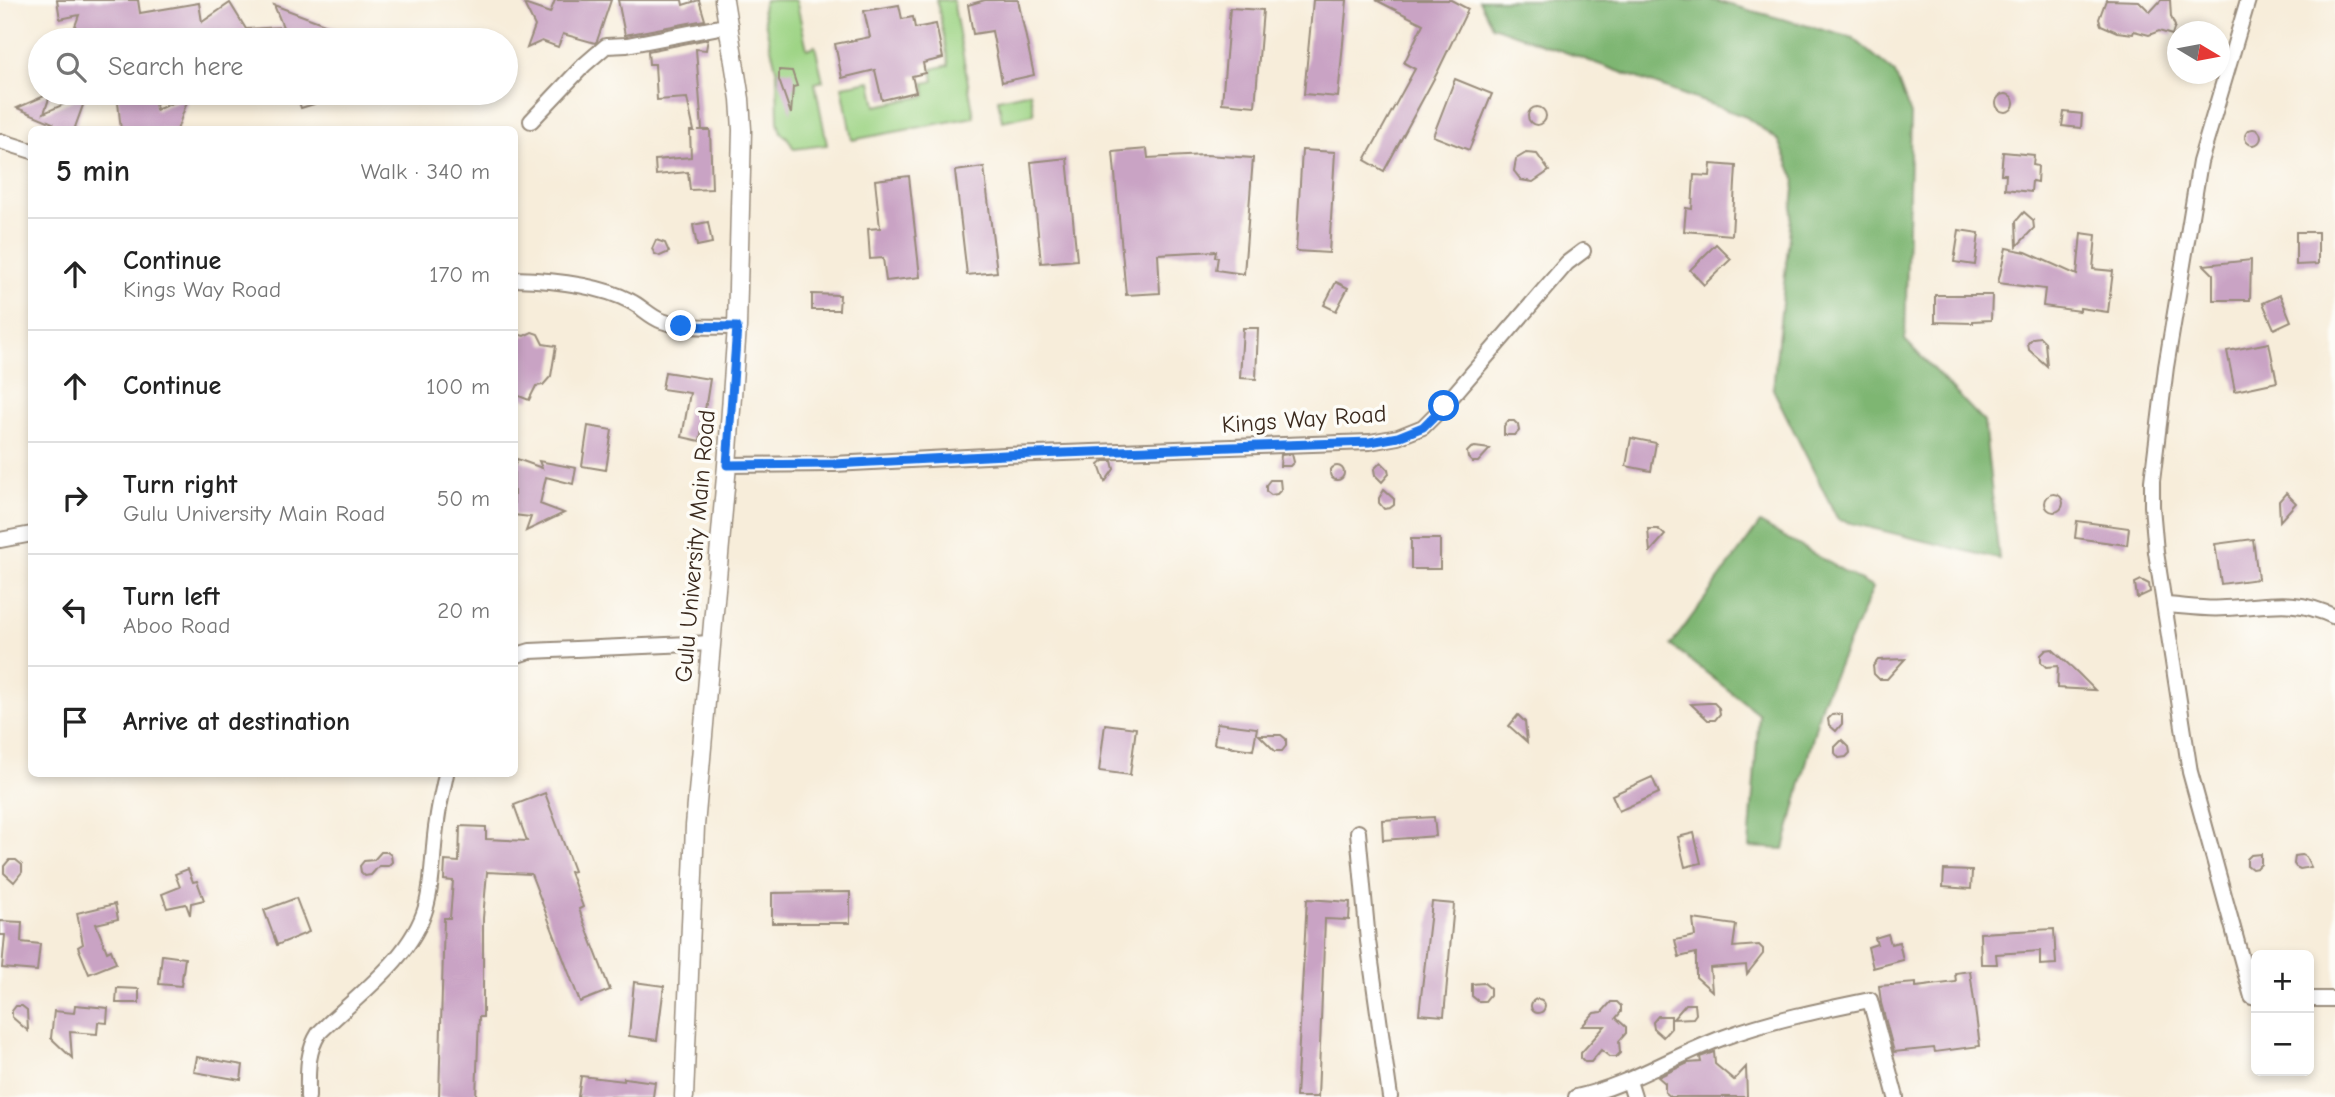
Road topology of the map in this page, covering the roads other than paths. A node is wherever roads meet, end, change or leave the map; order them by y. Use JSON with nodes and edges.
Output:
{"nodes":[{"id":1,"x":724,"y":0,"type":"edge"},
{"id":2,"x":2248,"y":0,"type":"edge"},
{"id":3,"x":730,"y":25,"type":"junction"},
{"id":4,"x":531,"y":121,"type":"dead end"},
{"id":5,"x":0,"y":141,"type":"edge"},
{"id":6,"x":28,"y":150,"type":"edge"},
{"id":7,"x":1583,"y":251,"type":"dead end"},
{"id":8,"x":518,"y":279,"type":"edge"},
{"id":9,"x":737,"y":327,"type":"junction"},
{"id":10,"x":727,"y":465,"type":"junction"},
{"id":11,"x":28,"y":535,"type":"edge"},
{"id":12,"x":0,"y":540,"type":"edge"},
{"id":13,"x":2165,"y":605,"type":"junction"},
{"id":14,"x":2335,"y":617,"type":"edge"},
{"id":15,"x":712,"y":643,"type":"junction"},
{"id":16,"x":518,"y":655,"type":"edge"},
{"id":17,"x":445,"y":777,"type":"edge"},
{"id":18,"x":1358,"y":832,"type":"dead end"},
{"id":19,"x":2251,"y":993,"type":"edge"},
{"id":20,"x":2314,"y":999,"type":"edge"},
{"id":21,"x":2335,"y":999,"type":"edge"},
{"id":22,"x":1629,"y":1081,"type":"junction"},
{"id":23,"x":308,"y":1097,"type":"edge"},
{"id":24,"x":684,"y":1097,"type":"edge"},
{"id":25,"x":1391,"y":1097,"type":"edge"},
{"id":26,"x":1576,"y":1097,"type":"edge"},
{"id":27,"x":1634,"y":1097,"type":"edge"},
{"id":28,"x":1896,"y":1097,"type":"edge"}],
"edges":[{"from":1,"to":3,"type":"street","name":"Gulu University Main Road"},
{"from":2,"to":13,"type":"street"},
{"from":3,"to":4,"type":"street"},
{"from":3,"to":9,"type":"street","name":"Gulu University Main Road"},
{"from":5,"to":6,"type":"street"},
{"from":7,"to":10,"type":"street","name":"Kings Way Road"},
{"from":8,"to":9,"type":"street"},
{"from":9,"to":10,"type":"street","name":"Gulu University Main Road"},
{"from":10,"to":15,"type":"street","name":"Gulu University Main Road"},
{"from":11,"to":12,"type":"street"},
{"from":13,"to":14,"type":"street"},
{"from":13,"to":19,"type":"street"},
{"from":15,"to":16,"type":"street"},
{"from":15,"to":24,"type":"street","name":"Gulu University Main Road"},
{"from":17,"to":23,"type":"street"},
{"from":18,"to":25,"type":"street"},
{"from":20,"to":21,"type":"street"},
{"from":22,"to":26,"type":"street"},
{"from":22,"to":27,"type":"street"},
{"from":22,"to":28,"type":"street"}]}
